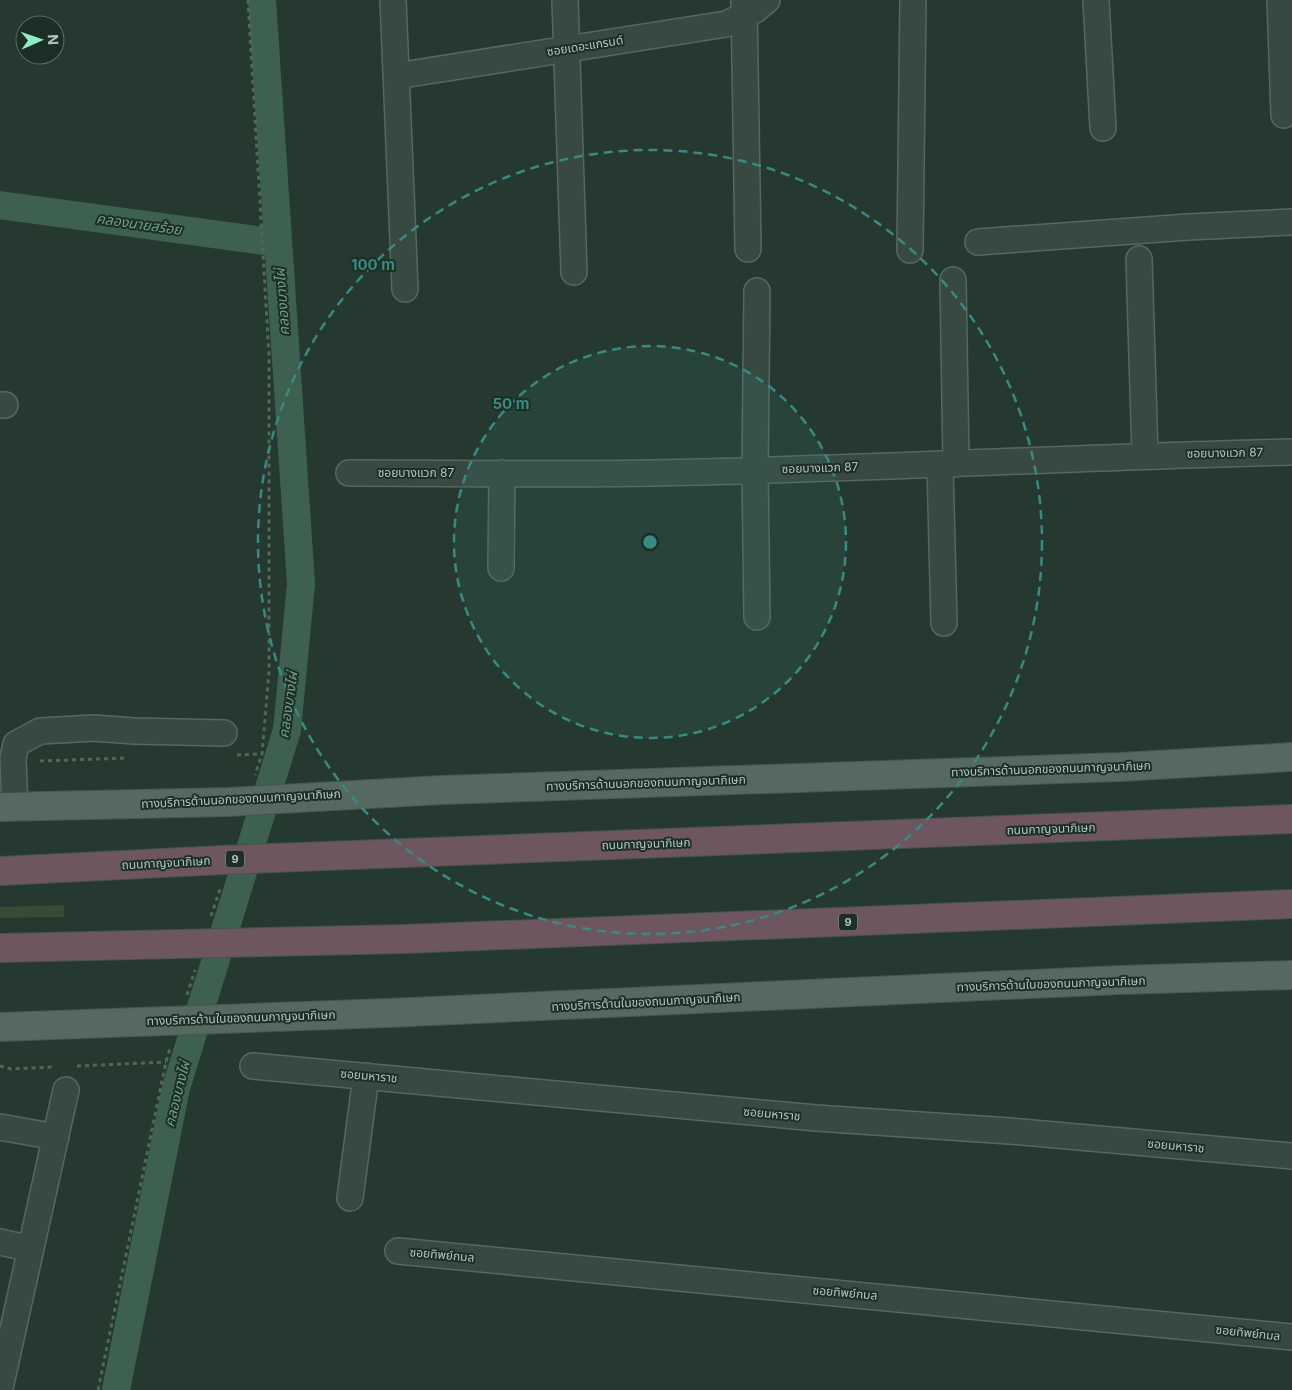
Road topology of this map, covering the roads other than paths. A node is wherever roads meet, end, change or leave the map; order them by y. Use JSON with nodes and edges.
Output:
{"nodes":[{"id":1,"x":393,"y":0,"type":"edge"},
{"id":2,"x":565,"y":0,"type":"edge"},
{"id":3,"x":767,"y":0,"type":"edge"},
{"id":4,"x":912,"y":0,"type":"edge"},
{"id":5,"x":1096,"y":0,"type":"edge"},
{"id":6,"x":1280,"y":0,"type":"edge"},
{"id":7,"x":744,"y":8,"type":"edge"},
{"id":8,"x":567,"y":49,"type":"junction"},
{"id":9,"x":396,"y":76,"type":"junction"},
{"id":10,"x":1284,"y":115,"type":"dead end"},
{"id":11,"x":1103,"y":128,"type":"dead end"},
{"id":12,"x":1292,"y":222,"type":"edge"},
{"id":13,"x":978,"y":242,"type":"dead end"},
{"id":14,"x":748,"y":249,"type":"dead end"},
{"id":15,"x":910,"y":250,"type":"dead end"},
{"id":16,"x":1139,"y":258,"type":"dead end"},
{"id":17,"x":574,"y":272,"type":"dead end"},
{"id":18,"x":953,"y":280,"type":"dead end"},
{"id":19,"x":405,"y":289,"type":"dead end"},
{"id":20,"x":758,"y":291,"type":"dead end"},
{"id":21,"x":1292,"y":452,"type":"edge"},
{"id":22,"x":1145,"y":455,"type":"junction"},
{"id":23,"x":948,"y":464,"type":"junction"},
{"id":24,"x":755,"y":470,"type":"junction"},
{"id":25,"x":349,"y":473,"type":"dead end"},
{"id":26,"x":502,"y":473,"type":"junction"},
{"id":27,"x":501,"y":568,"type":"dead end"},
{"id":28,"x":757,"y":618,"type":"dead end"},
{"id":29,"x":944,"y":623,"type":"dead end"},
{"id":30,"x":224,"y":733,"type":"dead end"},
{"id":31,"x":1292,"y":757,"type":"edge"},
{"id":32,"x":7,"y":807,"type":"edge"},
{"id":33,"x":1292,"y":819,"type":"edge"},
{"id":34,"x":0,"y":871,"type":"edge"},
{"id":35,"x":1292,"y":904,"type":"edge"},
{"id":36,"x":0,"y":948,"type":"edge"},
{"id":37,"x":1292,"y":975,"type":"edge"},
{"id":38,"x":0,"y":1027,"type":"edge"},
{"id":39,"x":253,"y":1066,"type":"dead end"},
{"id":40,"x":366,"y":1076,"type":"junction"},
{"id":41,"x":68,"y":1078,"type":"road end"},
{"id":42,"x":0,"y":1127,"type":"edge"},
{"id":43,"x":56,"y":1138,"type":"junction"},
{"id":44,"x":1292,"y":1156,"type":"edge"},
{"id":45,"x":350,"y":1198,"type":"dead end"},
{"id":46,"x":0,"y":1242,"type":"edge"},
{"id":47,"x":31,"y":1249,"type":"junction"},
{"id":48,"x":398,"y":1251,"type":"dead end"},
{"id":49,"x":1292,"y":1337,"type":"edge"},
{"id":50,"x":3,"y":1362,"type":"edge"},
{"id":51,"x":0,"y":1388,"type":"edge"}],
"edges":[{"from":1,"to":9,"type":"street"},
{"from":2,"to":8,"type":"street"},
{"from":3,"to":7,"type":"street","name":"ซอยเดอะแกรนด์"},
{"from":4,"to":15,"type":"street"},
{"from":5,"to":11,"type":"street"},
{"from":6,"to":10,"type":"street"},
{"from":7,"to":8,"type":"street","name":"ซอยเดอะแกรนด์"},
{"from":7,"to":14,"type":"street"},
{"from":8,"to":9,"type":"street","name":"ซอยเดอะแกรนด์"},
{"from":8,"to":17,"type":"street"},
{"from":9,"to":19,"type":"street"},
{"from":12,"to":13,"type":"street"},
{"from":16,"to":22,"type":"street"},
{"from":18,"to":23,"type":"street"},
{"from":20,"to":24,"type":"street"},
{"from":21,"to":22,"type":"street","name":"ซอยบางแวก 87"},
{"from":22,"to":23,"type":"street","name":"ซอยบางแวก 87"},
{"from":23,"to":24,"type":"street","name":"ซอยบางแวก 87"},
{"from":23,"to":29,"type":"street"},
{"from":24,"to":26,"type":"street","name":"ซอยบางแวก 87"},
{"from":24,"to":28,"type":"street"},
{"from":25,"to":26,"type":"street","name":"ซอยบางแวก 87"},
{"from":26,"to":27,"type":"street"},
{"from":30,"to":32,"type":"street"},
{"from":31,"to":32,"type":"main road","name":"ทางบริการด้านนอกของถนนกาญจนาภิเษก"},
{"from":33,"to":34,"type":"highway","name":"ถนนกาญจนาภิเษก","number":"9"},
{"from":35,"to":36,"type":"highway","number":"9"},
{"from":37,"to":38,"type":"main road","name":"ทางบริการด้านในของถนนกาญจนาภิเษก"},
{"from":39,"to":40,"type":"street","name":"ซอยมหาราช"},
{"from":40,"to":44,"type":"street","name":"ซอยมหาราช"},
{"from":40,"to":45,"type":"street"},
{"from":41,"to":43,"type":"street"},
{"from":42,"to":43,"type":"street"},
{"from":43,"to":47,"type":"street"},
{"from":46,"to":47,"type":"street"},
{"from":47,"to":50,"type":"street"},
{"from":48,"to":49,"type":"street","name":"ซอยทิพย์กมล"},
{"from":50,"to":51,"type":"street"}]}
